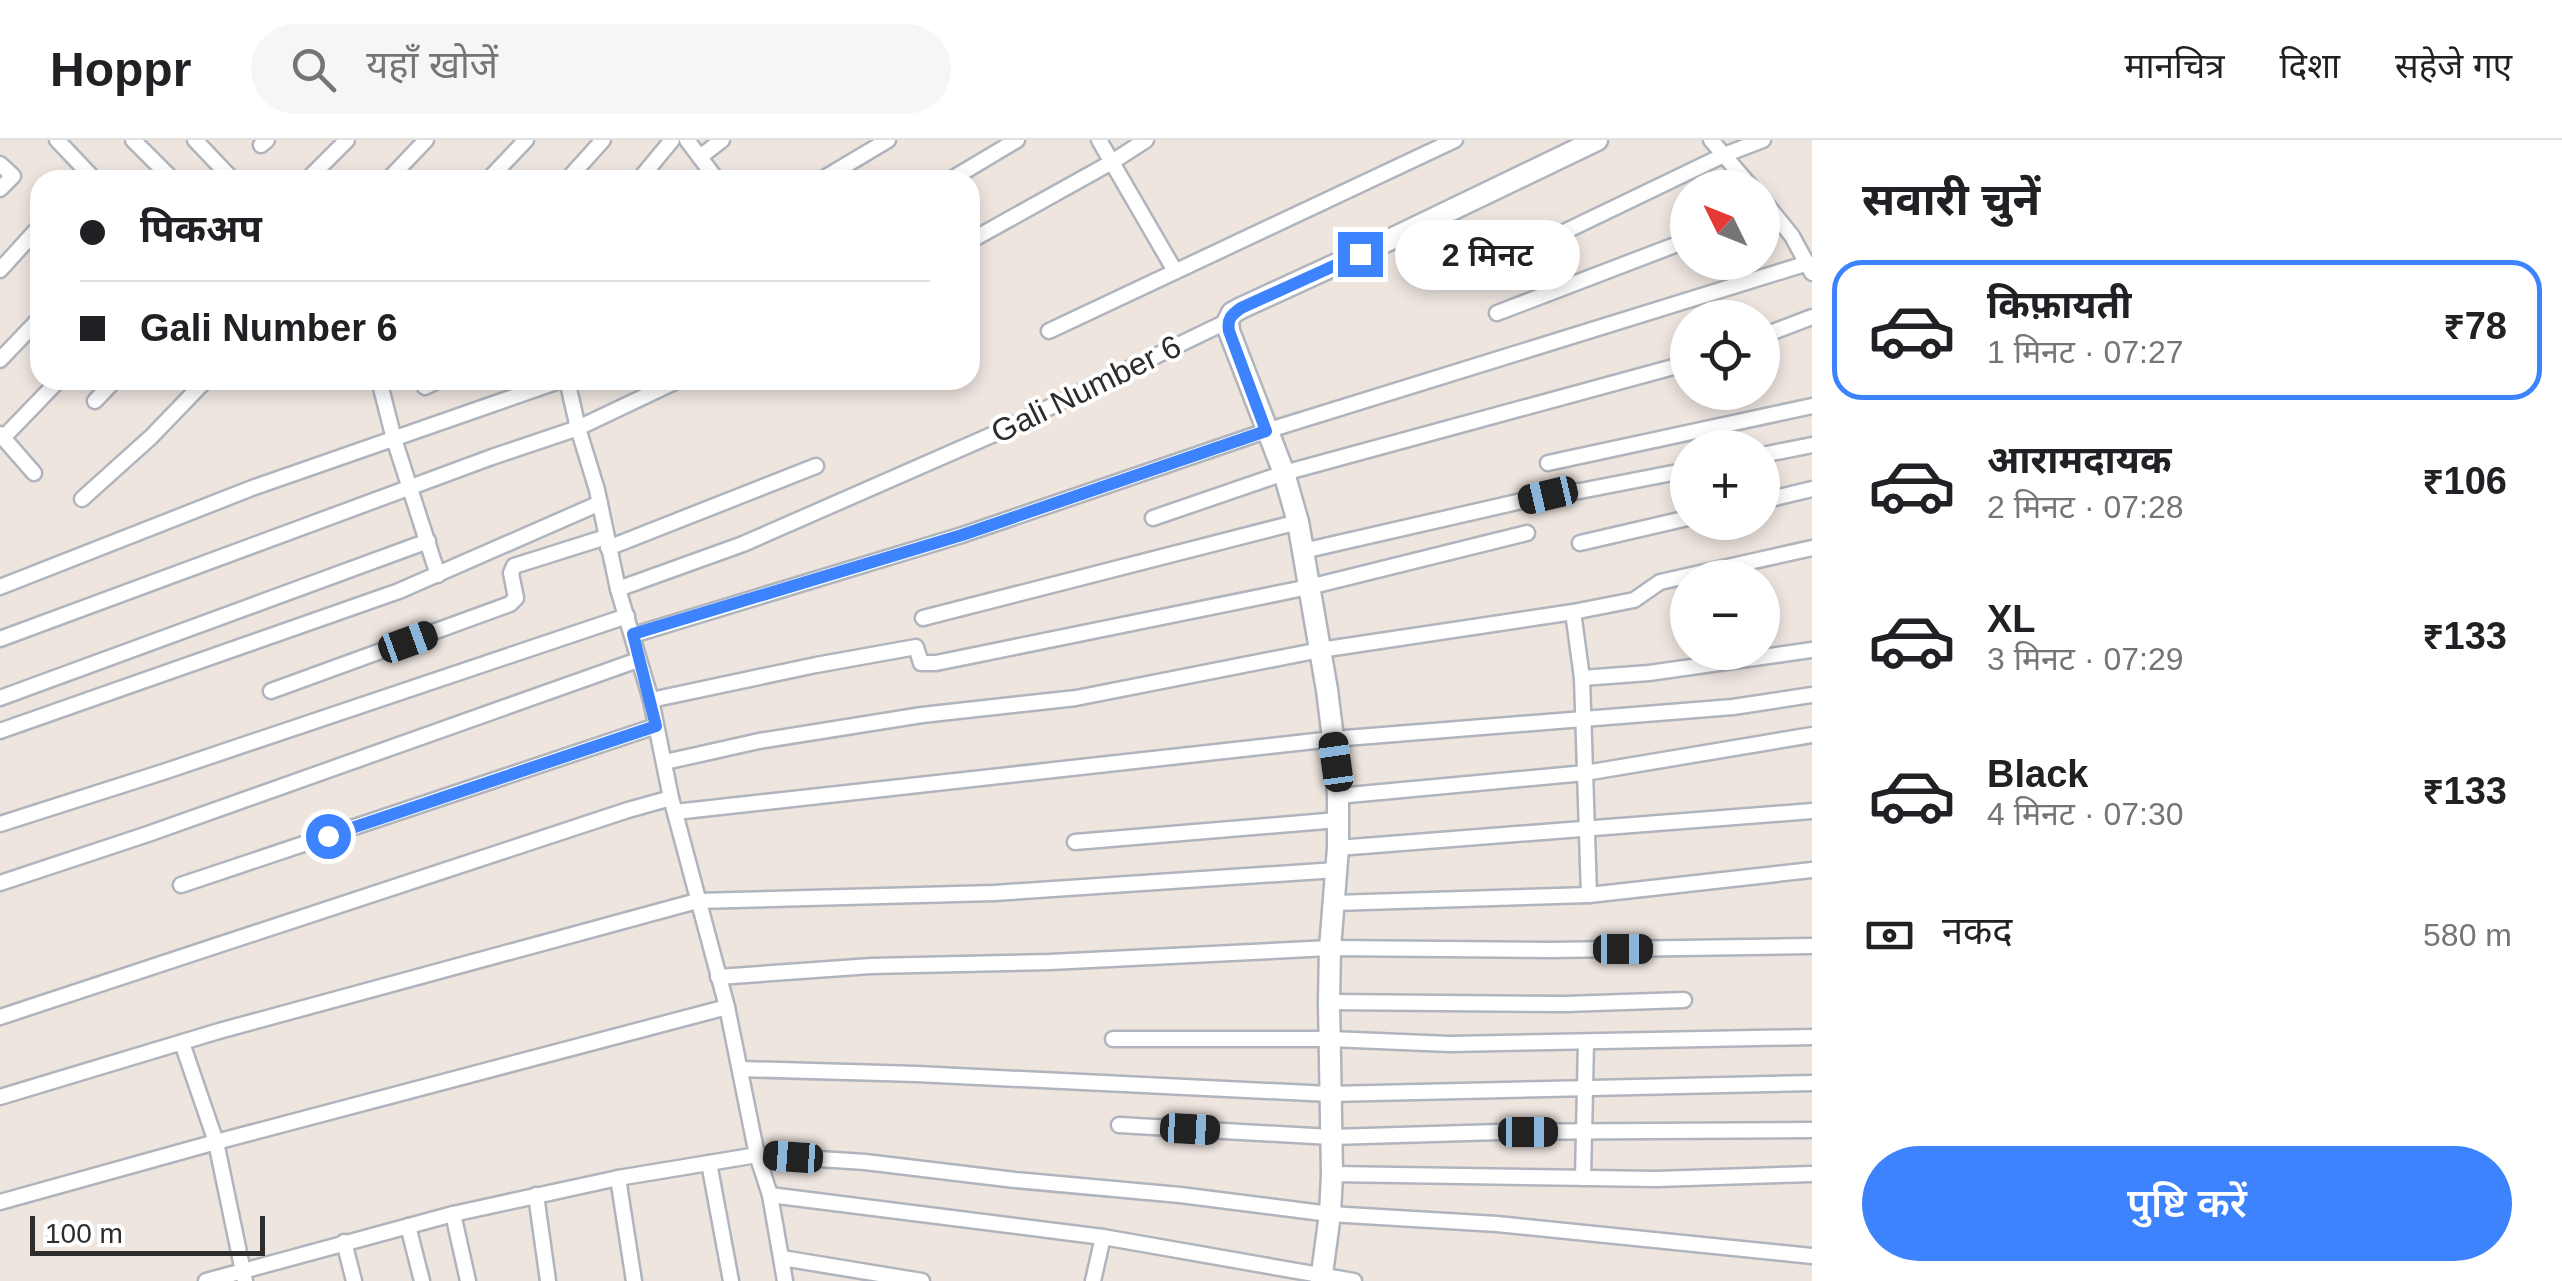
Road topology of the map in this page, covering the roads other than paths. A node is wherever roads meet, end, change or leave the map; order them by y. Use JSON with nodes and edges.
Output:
{"nodes":[{"id":1,"x":57,"y":140,"type":"edge"},
{"id":2,"x":133,"y":140,"type":"edge"},
{"id":3,"x":195,"y":140,"type":"edge"},
{"id":4,"x":348,"y":140,"type":"edge"},
{"id":5,"x":426,"y":140,"type":"edge"},
{"id":6,"x":526,"y":140,"type":"edge"},
{"id":7,"x":602,"y":140,"type":"edge"},
{"id":8,"x":672,"y":140,"type":"edge"},
{"id":9,"x":687,"y":140,"type":"edge"},
{"id":10,"x":722,"y":140,"type":"edge"},
{"id":11,"x":888,"y":140,"type":"edge"},
{"id":12,"x":1016,"y":140,"type":"edge"},
{"id":13,"x":1099,"y":140,"type":"edge"},
{"id":14,"x":1146,"y":140,"type":"edge"},
{"id":15,"x":1454,"y":140,"type":"edge"},
{"id":16,"x":1597,"y":140,"type":"edge"},
{"id":17,"x":1712,"y":140,"type":"edge"},
{"id":18,"x":1763,"y":140,"type":"edge"},
{"id":19,"x":700,"y":156,"type":"junction"},
{"id":20,"x":1724,"y":156,"type":"junction"},
{"id":21,"x":1112,"y":162,"type":"junction"},
{"id":22,"x":0,"y":164,"type":"edge"},
{"id":23,"x":81,"y":170,"type":"edge"},
{"id":24,"x":162,"y":170,"type":"edge"},
{"id":25,"x":224,"y":170,"type":"edge"},
{"id":26,"x":316,"y":170,"type":"edge"},
{"id":27,"x":398,"y":170,"type":"edge"},
{"id":28,"x":498,"y":170,"type":"edge"},
{"id":29,"x":576,"y":170,"type":"edge"},
{"id":30,"x":646,"y":170,"type":"edge"},
{"id":31,"x":710,"y":170,"type":"edge"},
{"id":32,"x":838,"y":170,"type":"edge"},
{"id":33,"x":966,"y":170,"type":"edge"},
{"id":34,"x":1736,"y":170,"type":"edge"},
{"id":35,"x":0,"y":189,"type":"edge"},
{"id":36,"x":1780,"y":227,"type":"edge"},
{"id":37,"x":980,"y":235,"type":"edge"},
{"id":38,"x":30,"y":237,"type":"edge"},
{"id":39,"x":1670,"y":247,"type":"edge"},
{"id":40,"x":1489,"y":268,"type":"dead end"},
{"id":41,"x":1810,"y":268,"type":"edge"},
{"id":42,"x":0,"y":270,"type":"edge"},
{"id":43,"x":1175,"y":272,"type":"junction"},
{"id":44,"x":1497,"y":313,"type":"dead end"},
{"id":45,"x":1812,"y":317,"type":"edge"},
{"id":46,"x":1228,"y":321,"type":"junction"},
{"id":47,"x":30,"y":328,"type":"edge"},
{"id":48,"x":1780,"y":329,"type":"edge"},
{"id":49,"x":1049,"y":331,"type":"dead end"},
{"id":50,"x":0,"y":360,"type":"edge"},
{"id":51,"x":1670,"y":367,"type":"edge"},
{"id":52,"x":49,"y":390,"type":"edge"},
{"id":53,"x":106,"y":390,"type":"edge"},
{"id":54,"x":196,"y":390,"type":"edge"},
{"id":55,"x":382,"y":390,"type":"edge"},
{"id":56,"x":535,"y":390,"type":"edge"},
{"id":57,"x":567,"y":390,"type":"edge"},
{"id":58,"x":658,"y":390,"type":"edge"},
{"id":59,"x":96,"y":400,"type":"dead end"},
{"id":60,"x":1812,"y":406,"type":"edge"},
{"id":61,"x":578,"y":428,"type":"junction"},
{"id":62,"x":1266,"y":431,"type":"junction"},
{"id":63,"x":2,"y":436,"type":"edge"},
{"id":64,"x":394,"y":439,"type":"junction"},
{"id":65,"x":1812,"y":445,"type":"edge"},
{"id":66,"x":1780,"y":451,"type":"edge"},
{"id":67,"x":1548,"y":463,"type":"dead end"},
{"id":68,"x":816,"y":466,"type":"dead end"},
{"id":69,"x":1284,"y":473,"type":"junction"},
{"id":70,"x":34,"y":474,"type":"dead end"},
{"id":71,"x":1670,"y":474,"type":"edge"},
{"id":72,"x":410,"y":488,"type":"junction"},
{"id":73,"x":1812,"y":490,"type":"edge"},
{"id":74,"x":1780,"y":497,"type":"edge"},
{"id":75,"x":82,"y":499,"type":"dead end"},
{"id":76,"x":600,"y":503,"type":"junction"},
{"id":77,"x":1153,"y":518,"type":"dead end"},
{"id":78,"x":1298,"y":522,"type":"junction"},
{"id":79,"x":1670,"y":522,"type":"edge"},
{"id":80,"x":1527,"y":533,"type":"dead end"},
{"id":81,"x":428,"y":541,"type":"junction"},
{"id":82,"x":607,"y":542,"type":"junction"},
{"id":83,"x":1580,"y":543,"type":"dead end"},
{"id":84,"x":1812,"y":548,"type":"edge"},
{"id":85,"x":1303,"y":551,"type":"junction"},
{"id":86,"x":438,"y":574,"type":"junction"},
{"id":87,"x":0,"y":587,"type":"edge"},
{"id":88,"x":1309,"y":587,"type":"junction"},
{"id":89,"x":618,"y":589,"type":"junction"},
{"id":90,"x":1573,"y":612,"type":"junction"},
{"id":91,"x":627,"y":616,"type":"junction"},
{"id":92,"x":922,"y":618,"type":"dead end"},
{"id":93,"x":633,"y":634,"type":"junction"},
{"id":94,"x":0,"y":639,"type":"edge"},
{"id":95,"x":1320,"y":650,"type":"junction"},
{"id":96,"x":1812,"y":650,"type":"edge"},
{"id":97,"x":638,"y":660,"type":"junction"},
{"id":98,"x":1582,"y":678,"type":"junction"},
{"id":99,"x":271,"y":691,"type":"dead end"},
{"id":100,"x":1812,"y":695,"type":"edge"},
{"id":101,"x":0,"y":698,"type":"edge"},
{"id":102,"x":651,"y":700,"type":"junction"},
{"id":103,"x":1583,"y":719,"type":"junction"},
{"id":104,"x":656,"y":726,"type":"junction"},
{"id":105,"x":0,"y":731,"type":"edge"},
{"id":106,"x":1812,"y":735,"type":"edge"},
{"id":107,"x":1332,"y":738,"type":"junction"},
{"id":108,"x":665,"y":762,"type":"junction"},
{"id":109,"x":1585,"y":773,"type":"junction"},
{"id":110,"x":1338,"y":796,"type":"junction"},
{"id":111,"x":673,"y":805,"type":"junction"},
{"id":112,"x":1812,"y":811,"type":"edge"},
{"id":113,"x":1338,"y":820,"type":"junction"},
{"id":114,"x":0,"y":824,"type":"edge"},
{"id":115,"x":1587,"y":830,"type":"junction"},
{"id":116,"x":1074,"y":842,"type":"dead end"},
{"id":117,"x":1338,"y":848,"type":"junction"},
{"id":118,"x":1336,"y":870,"type":"junction"},
{"id":119,"x":1812,"y":870,"type":"edge"},
{"id":120,"x":0,"y":883,"type":"edge"},
{"id":121,"x":182,"y":885,"type":"dead end"},
{"id":122,"x":1589,"y":895,"type":"junction"},
{"id":123,"x":698,"y":900,"type":"junction"},
{"id":124,"x":1334,"y":903,"type":"junction"},
{"id":125,"x":1812,"y":946,"type":"edge"},
{"id":126,"x":1330,"y":948,"type":"junction"},
{"id":127,"x":718,"y":976,"type":"junction"},
{"id":128,"x":1684,"y":1000,"type":"dead end"},
{"id":129,"x":1329,"y":1002,"type":"junction"},
{"id":130,"x":727,"y":1007,"type":"junction"},
{"id":131,"x":0,"y":1017,"type":"edge"},
{"id":132,"x":1812,"y":1038,"type":"edge"},
{"id":133,"x":1113,"y":1039,"type":"dead end"},
{"id":134,"x":1330,"y":1039,"type":"junction"},
{"id":135,"x":1586,"y":1042,"type":"junction"},
{"id":136,"x":182,"y":1043,"type":"junction"},
{"id":137,"x":740,"y":1069,"type":"junction"},
{"id":138,"x":1812,"y":1083,"type":"edge"},
{"id":139,"x":1585,"y":1090,"type":"junction"},
{"id":140,"x":1330,"y":1094,"type":"junction"},
{"id":141,"x":0,"y":1097,"type":"edge"},
{"id":142,"x":1119,"y":1125,"type":"dead end"},
{"id":143,"x":1812,"y":1130,"type":"edge"},
{"id":144,"x":1584,"y":1132,"type":"junction"},
{"id":145,"x":1331,"y":1137,"type":"junction"},
{"id":146,"x":216,"y":1142,"type":"junction"},
{"id":147,"x":757,"y":1155,"type":"junction"},
{"id":148,"x":708,"y":1162,"type":"junction"},
{"id":149,"x":1332,"y":1174,"type":"junction"},
{"id":150,"x":1812,"y":1174,"type":"edge"},
{"id":151,"x":618,"y":1178,"type":"junction"},
{"id":152,"x":1583,"y":1178,"type":"junction"},
{"id":153,"x":536,"y":1195,"type":"junction"},
{"id":154,"x":770,"y":1195,"type":"junction"},
{"id":155,"x":0,"y":1202,"type":"edge"},
{"id":156,"x":453,"y":1214,"type":"junction"},
{"id":157,"x":1330,"y":1214,"type":"junction"},
{"id":158,"x":408,"y":1226,"type":"junction"},
{"id":159,"x":1103,"y":1237,"type":"junction"},
{"id":160,"x":344,"y":1242,"type":"junction"},
{"id":161,"x":1812,"y":1256,"type":"edge"},
{"id":162,"x":782,"y":1258,"type":"junction"},
{"id":163,"x":244,"y":1276,"type":"edge"},
{"id":164,"x":1321,"y":1278,"type":"edge"},
{"id":165,"x":206,"y":1281,"type":"edge"},
{"id":166,"x":354,"y":1281,"type":"edge"},
{"id":167,"x":422,"y":1281,"type":"edge"},
{"id":168,"x":468,"y":1281,"type":"edge"},
{"id":169,"x":548,"y":1281,"type":"edge"},
{"id":170,"x":634,"y":1281,"type":"edge"},
{"id":171,"x":730,"y":1281,"type":"edge"},
{"id":172,"x":785,"y":1281,"type":"edge"},
{"id":173,"x":922,"y":1281,"type":"edge"},
{"id":174,"x":1093,"y":1281,"type":"edge"},
{"id":175,"x":1354,"y":1281,"type":"edge"}],
"edges":[{"from":1,"to":23,"type":"street"},
{"from":2,"to":24,"type":"street"},
{"from":3,"to":25,"type":"street"},
{"from":4,"to":26,"type":"street"},
{"from":5,"to":27,"type":"street"},
{"from":6,"to":28,"type":"street"},
{"from":7,"to":29,"type":"street"},
{"from":8,"to":30,"type":"street"},
{"from":9,"to":19,"type":"street"},
{"from":10,"to":19,"type":"street"},
{"from":11,"to":32,"type":"street"},
{"from":12,"to":33,"type":"street"},
{"from":13,"to":21,"type":"street"},
{"from":14,"to":21,"type":"street"},
{"from":15,"to":43,"type":"street"},
{"from":16,"to":46,"type":"street","name":"Gali Number 6"},
{"from":17,"to":20,"type":"street"},
{"from":18,"to":20,"type":"street"},
{"from":19,"to":31,"type":"street"},
{"from":20,"to":34,"type":"street"},
{"from":20,"to":40,"type":"street"},
{"from":21,"to":37,"type":"street"},
{"from":21,"to":43,"type":"street"},
{"from":22,"to":35,"type":"street"},
{"from":36,"to":41,"type":"street"},
{"from":38,"to":42,"type":"street"},
{"from":39,"to":44,"type":"street"},
{"from":41,"to":62,"type":"street"},
{"from":43,"to":49,"type":"street"},
{"from":45,"to":48,"type":"street"},
{"from":46,"to":62,"type":"street"},
{"from":46,"to":89,"type":"street","name":"Gali Number 6"},
{"from":47,"to":50,"type":"street"},
{"from":51,"to":69,"type":"street"},
{"from":52,"to":63,"type":"street"},
{"from":53,"to":59,"type":"street"},
{"from":54,"to":75,"type":"street"},
{"from":55,"to":64,"type":"street"},
{"from":56,"to":64,"type":"street"},
{"from":57,"to":61,"type":"street"},
{"from":58,"to":61,"type":"street"},
{"from":60,"to":67,"type":"street"},
{"from":61,"to":72,"type":"street"},
{"from":61,"to":76,"type":"street"},
{"from":62,"to":69,"type":"street"},
{"from":62,"to":93,"type":"street"},
{"from":63,"to":70,"type":"street"},
{"from":64,"to":72,"type":"street"},
{"from":64,"to":87,"type":"street"},
{"from":65,"to":66,"type":"street"},
{"from":68,"to":82,"type":"street"},
{"from":69,"to":77,"type":"street"},
{"from":69,"to":78,"type":"street"},
{"from":71,"to":85,"type":"street"},
{"from":72,"to":81,"type":"street"},
{"from":72,"to":94,"type":"street"},
{"from":73,"to":74,"type":"street"},
{"from":76,"to":82,"type":"street"},
{"from":76,"to":86,"type":"street"},
{"from":78,"to":85,"type":"street"},
{"from":78,"to":92,"type":"street"},
{"from":79,"to":83,"type":"street"},
{"from":80,"to":88,"type":"street"},
{"from":81,"to":86,"type":"street"},
{"from":81,"to":101,"type":"street"},
{"from":82,"to":89,"type":"street"},
{"from":82,"to":99,"type":"street"},
{"from":84,"to":90,"type":"street"},
{"from":85,"to":88,"type":"street"},
{"from":86,"to":105,"type":"street"},
{"from":88,"to":95,"type":"street"},
{"from":88,"to":102,"type":"street"},
{"from":89,"to":91,"type":"street"},
{"from":90,"to":95,"type":"street"},
{"from":90,"to":98,"type":"street"},
{"from":91,"to":93,"type":"street"},
{"from":91,"to":114,"type":"street"},
{"from":93,"to":97,"type":"street"},
{"from":95,"to":107,"type":"street"},
{"from":95,"to":108,"type":"street"},
{"from":96,"to":98,"type":"street"},
{"from":97,"to":102,"type":"street"},
{"from":97,"to":120,"type":"street"},
{"from":98,"to":103,"type":"street"},
{"from":100,"to":103,"type":"street"},
{"from":102,"to":104,"type":"street"},
{"from":103,"to":107,"type":"street"},
{"from":103,"to":109,"type":"street"},
{"from":104,"to":108,"type":"street"},
{"from":104,"to":121,"type":"street"},
{"from":106,"to":109,"type":"street"},
{"from":107,"to":110,"type":"street"},
{"from":107,"to":111,"type":"street"},
{"from":108,"to":111,"type":"street"},
{"from":109,"to":110,"type":"street"},
{"from":109,"to":115,"type":"street"},
{"from":110,"to":113,"type":"street"},
{"from":111,"to":123,"type":"street"},
{"from":111,"to":131,"type":"street"},
{"from":112,"to":115,"type":"street"},
{"from":113,"to":116,"type":"street"},
{"from":113,"to":117,"type":"street"},
{"from":115,"to":117,"type":"street"},
{"from":115,"to":122,"type":"street"},
{"from":117,"to":118,"type":"street"},
{"from":118,"to":123,"type":"street"},
{"from":118,"to":124,"type":"street"},
{"from":119,"to":122,"type":"street"},
{"from":122,"to":124,"type":"street"},
{"from":123,"to":127,"type":"street"},
{"from":123,"to":136,"type":"street"},
{"from":124,"to":126,"type":"street"},
{"from":125,"to":126,"type":"street"},
{"from":126,"to":127,"type":"street"},
{"from":126,"to":129,"type":"street"},
{"from":127,"to":130,"type":"street"},
{"from":128,"to":129,"type":"street"},
{"from":129,"to":134,"type":"street"},
{"from":130,"to":137,"type":"street"},
{"from":130,"to":146,"type":"street"},
{"from":132,"to":135,"type":"street"},
{"from":133,"to":134,"type":"street"},
{"from":134,"to":135,"type":"street"},
{"from":134,"to":140,"type":"street"},
{"from":135,"to":139,"type":"street"},
{"from":136,"to":141,"type":"street"},
{"from":136,"to":146,"type":"street"},
{"from":137,"to":140,"type":"street"},
{"from":137,"to":147,"type":"street"},
{"from":138,"to":139,"type":"street"},
{"from":139,"to":140,"type":"street"},
{"from":139,"to":144,"type":"street"},
{"from":140,"to":145,"type":"street"},
{"from":142,"to":145,"type":"street"},
{"from":143,"to":144,"type":"street"},
{"from":144,"to":145,"type":"street"},
{"from":144,"to":152,"type":"street"},
{"from":145,"to":149,"type":"street"},
{"from":146,"to":155,"type":"street"},
{"from":146,"to":163,"type":"street"},
{"from":147,"to":148,"type":"street"},
{"from":147,"to":154,"type":"street"},
{"from":147,"to":157,"type":"street"},
{"from":148,"to":151,"type":"street"},
{"from":148,"to":171,"type":"street"},
{"from":149,"to":152,"type":"street"},
{"from":149,"to":157,"type":"street"},
{"from":150,"to":152,"type":"street"},
{"from":151,"to":153,"type":"street"},
{"from":151,"to":170,"type":"street"},
{"from":153,"to":156,"type":"street"},
{"from":153,"to":169,"type":"street"},
{"from":154,"to":159,"type":"street"},
{"from":154,"to":162,"type":"street"},
{"from":156,"to":158,"type":"street"},
{"from":156,"to":168,"type":"street"},
{"from":157,"to":161,"type":"street"},
{"from":157,"to":164,"type":"street"},
{"from":158,"to":160,"type":"street"},
{"from":158,"to":167,"type":"street"},
{"from":159,"to":164,"type":"street"},
{"from":159,"to":174,"type":"street"},
{"from":160,"to":163,"type":"street"},
{"from":160,"to":166,"type":"street"},
{"from":162,"to":172,"type":"street"},
{"from":162,"to":173,"type":"street"},
{"from":163,"to":165,"type":"street"},
{"from":164,"to":175,"type":"street"}]}
